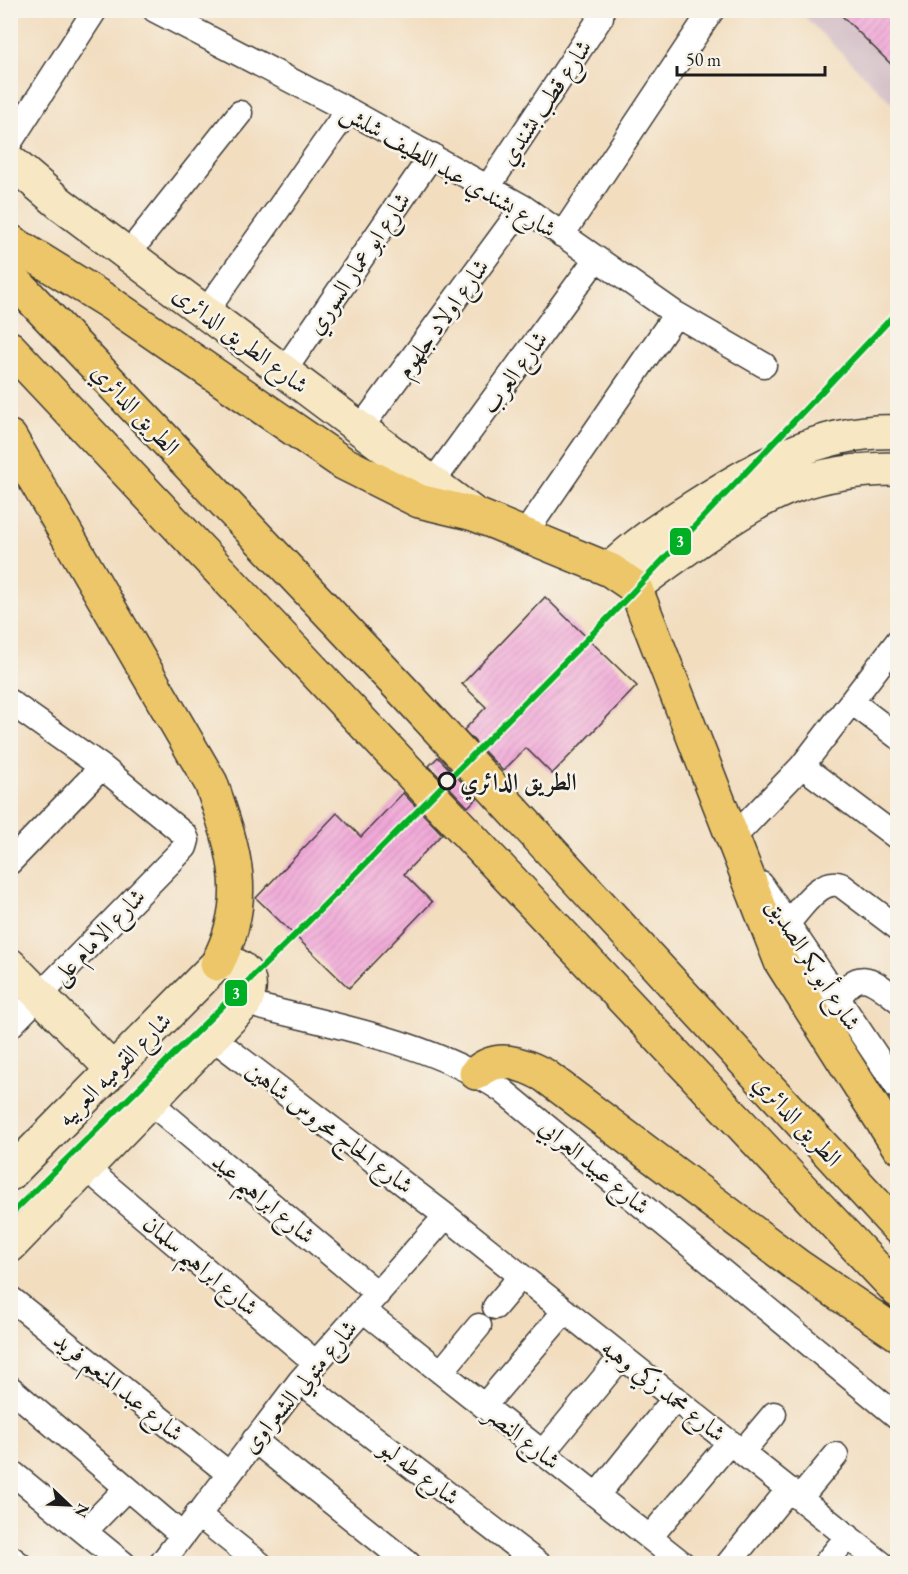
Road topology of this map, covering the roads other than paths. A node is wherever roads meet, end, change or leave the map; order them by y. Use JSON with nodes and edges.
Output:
{"nodes":[{"id":1,"x":95,"y":10,"type":"edge"},
{"id":2,"x":155,"y":10,"type":"edge"},
{"id":3,"x":712,"y":10,"type":"edge"},
{"id":4,"x":601,"y":17,"type":"dead end"},
{"id":5,"x":348,"y":110,"type":"junction"},
{"id":6,"x":240,"y":112,"type":"dead end"},
{"id":7,"x":10,"y":142,"type":"edge"},
{"id":8,"x":432,"y":155,"type":"junction"},
{"id":9,"x":10,"y":161,"type":"edge"},
{"id":10,"x":488,"y":187,"type":"junction"},
{"id":11,"x":523,"y":207,"type":"junction"},
{"id":12,"x":562,"y":235,"type":"junction"},
{"id":13,"x":10,"y":240,"type":"edge"},
{"id":14,"x":128,"y":254,"type":"junction"},
{"id":15,"x":596,"y":259,"type":"junction"},
{"id":16,"x":10,"y":276,"type":"edge"},
{"id":17,"x":205,"y":313,"type":"junction"},
{"id":18,"x":676,"y":314,"type":"junction"},
{"id":19,"x":10,"y":348,"type":"edge"},
{"id":20,"x":764,"y":365,"type":"dead end"},
{"id":21,"x":284,"y":371,"type":"junction"},
{"id":22,"x":360,"y":429,"type":"junction"},
{"id":23,"x":897,"y":432,"type":"edge"},
{"id":24,"x":10,"y":437,"type":"edge"},
{"id":25,"x":897,"y":469,"type":"edge"},
{"id":26,"x":425,"y":493,"type":"junction"},
{"id":27,"x":524,"y":536,"type":"junction"},
{"id":28,"x":622,"y":578,"type":"junction"},
{"id":29,"x":897,"y":642,"type":"edge"},
{"id":30,"x":852,"y":702,"type":"junction"},
{"id":31,"x":12,"y":706,"type":"edge"},
{"id":32,"x":897,"y":737,"type":"edge"},
{"id":33,"x":802,"y":766,"type":"junction"},
{"id":34,"x":102,"y":767,"type":"junction"},
{"id":35,"x":897,"y":838,"type":"edge"},
{"id":36,"x":732,"y":839,"type":"junction"},
{"id":37,"x":10,"y":862,"type":"edge"},
{"id":38,"x":787,"y":924,"type":"junction"},
{"id":39,"x":897,"y":928,"type":"edge"},
{"id":40,"x":217,"y":964,"type":"junction"},
{"id":41,"x":10,"y":965,"type":"edge"},
{"id":42,"x":40,"y":996,"type":"junction"},
{"id":43,"x":897,"y":1000,"type":"edge"},
{"id":44,"x":837,"y":1001,"type":"junction"},
{"id":45,"x":245,"y":1002,"type":"junction"},
{"id":46,"x":10,"y":1026,"type":"edge"},
{"id":47,"x":213,"y":1038,"type":"junction"},
{"id":48,"x":113,"y":1070,"type":"junction"},
{"id":49,"x":476,"y":1073,"type":"junction"},
{"id":50,"x":897,"y":1088,"type":"edge"},
{"id":51,"x":150,"y":1102,"type":"junction"},
{"id":52,"x":897,"y":1146,"type":"edge"},
{"id":53,"x":86,"y":1168,"type":"junction"},
{"id":54,"x":10,"y":1174,"type":"edge"},
{"id":55,"x":446,"y":1216,"type":"junction"},
{"id":56,"x":897,"y":1228,"type":"edge"},
{"id":57,"x":10,"y":1246,"type":"edge"},
{"id":58,"x":521,"y":1276,"type":"junction"},
{"id":59,"x":897,"y":1291,"type":"edge"},
{"id":60,"x":10,"y":1298,"type":"edge"},
{"id":61,"x":371,"y":1302,"type":"junction"},
{"id":62,"x":495,"y":1307,"type":"dead end"},
{"id":63,"x":565,"y":1311,"type":"junction"},
{"id":64,"x":479,"y":1326,"type":"dead end"},
{"id":65,"x":897,"y":1334,"type":"edge"},
{"id":66,"x":622,"y":1356,"type":"junction"},
{"id":67,"x":316,"y":1363,"type":"junction"},
{"id":68,"x":441,"y":1372,"type":"junction"},
{"id":69,"x":300,"y":1381,"type":"junction"},
{"id":70,"x":10,"y":1388,"type":"edge"},
{"id":71,"x":675,"y":1398,"type":"junction"},
{"id":72,"x":484,"y":1406,"type":"junction"},
{"id":73,"x":774,"y":1414,"type":"dead end"},
{"id":74,"x":897,"y":1417,"type":"edge"},
{"id":75,"x":254,"y":1440,"type":"junction"},
{"id":76,"x":736,"y":1447,"type":"junction"},
{"id":77,"x":543,"y":1452,"type":"junction"},
{"id":78,"x":836,"y":1455,"type":"dead end"},
{"id":79,"x":10,"y":1471,"type":"edge"},
{"id":80,"x":228,"y":1473,"type":"junction"},
{"id":81,"x":127,"y":1488,"type":"junction"},
{"id":82,"x":795,"y":1494,"type":"junction"},
{"id":83,"x":597,"y":1495,"type":"junction"},
{"id":84,"x":197,"y":1514,"type":"junction"},
{"id":85,"x":85,"y":1532,"type":"junction"},
{"id":86,"x":182,"y":1535,"type":"junction"},
{"id":87,"x":848,"y":1536,"type":"junction"},
{"id":88,"x":650,"y":1537,"type":"junction"},
{"id":89,"x":10,"y":1557,"type":"edge"},
{"id":90,"x":19,"y":1563,"type":"edge"},
{"id":91,"x":124,"y":1563,"type":"edge"},
{"id":92,"x":161,"y":1563,"type":"edge"},
{"id":93,"x":260,"y":1563,"type":"edge"},
{"id":94,"x":409,"y":1563,"type":"edge"},
{"id":95,"x":539,"y":1563,"type":"edge"},
{"id":96,"x":683,"y":1563,"type":"edge"},
{"id":97,"x":728,"y":1563,"type":"edge"},
{"id":98,"x":825,"y":1563,"type":"edge"},
{"id":99,"x":882,"y":1563,"type":"edge"}],
"edges":[{"from":1,"to":7,"type":"street"},
{"from":2,"to":5,"type":"street","name":"شارع بشندي عبد اللطيف شلش"},
{"from":3,"to":12,"type":"street"},
{"from":4,"to":10,"type":"street","name":"شارع قطب بشندي"},
{"from":5,"to":8,"type":"street","name":"شارع بشندي عبد اللطيف شلش"},
{"from":5,"to":17,"type":"street"},
{"from":6,"to":14,"type":"street"},
{"from":8,"to":10,"type":"street","name":"شارع بشندي عبد اللطيف شلش"},
{"from":8,"to":21,"type":"street","name":"شارع ابو عمار السوري"},
{"from":9,"to":14,"type":"street","name":"شارع الطريق الدائرى"},
{"from":10,"to":11,"type":"street","name":"شارع بشندي عبد اللطيف شلش"},
{"from":11,"to":12,"type":"street","name":"شارع بشندي عبد اللطيف شلش"},
{"from":11,"to":22,"type":"street","name":"شارع اولاد جلهوم"},
{"from":12,"to":15,"type":"street","name":"شارع بشندي عبد اللطيف شلش"},
{"from":13,"to":26,"type":"highway"},
{"from":14,"to":17,"type":"street","name":"شارع الطريق الدائرى"},
{"from":15,"to":18,"type":"street","name":"شارع بشندي عبد اللطيف شلش"},
{"from":15,"to":26,"type":"street","name":"شارع العرب"},
{"from":16,"to":56,"type":"highway","name":"الطريق الدائري"},
{"from":17,"to":21,"type":"street","name":"شارع الطريق الدائرى"},
{"from":18,"to":20,"type":"street","name":"شارع بشندي عبد اللطيف شلش"},
{"from":18,"to":27,"type":"street"},
{"from":19,"to":59,"type":"highway","name":"الطريق الدائري"},
{"from":21,"to":22,"type":"street","name":"شارع الطريق الدائرى"},
{"from":22,"to":26,"type":"street","name":"شارع الطريق الدائرى"},
{"from":23,"to":28,"type":"street"},
{"from":24,"to":40,"type":"highway"},
{"from":25,"to":28,"type":"street"},
{"from":26,"to":27,"type":"highway"},
{"from":27,"to":28,"type":"highway"},
{"from":28,"to":36,"type":"highway"},
{"from":29,"to":30,"type":"street"},
{"from":30,"to":32,"type":"street"},
{"from":30,"to":33,"type":"street"},
{"from":31,"to":34,"type":"street"},
{"from":33,"to":35,"type":"street"},
{"from":33,"to":36,"type":"street"},
{"from":34,"to":37,"type":"street"},
{"from":34,"to":42,"type":"street","name":"شارع الامام على"},
{"from":36,"to":38,"type":"street","name":"شارع أبو بكر الصديق"},
{"from":36,"to":52,"type":"highway"},
{"from":38,"to":39,"type":"street"},
{"from":38,"to":44,"type":"street","name":"شارع أبو بكر الصديق"},
{"from":40,"to":45,"type":"street"},
{"from":40,"to":48,"type":"street","name":"شارع القوميه العربيه"},
{"from":41,"to":42,"type":"street"},
{"from":42,"to":46,"type":"street","name":"شارع الامام على"},
{"from":42,"to":48,"type":"street"},
{"from":43,"to":44,"type":"street"},
{"from":44,"to":50,"type":"street","name":"شارع أبو بكر الصديق"},
{"from":45,"to":47,"type":"street","name":"شارع القوميه العربيه"},
{"from":45,"to":49,"type":"street","name":"شارع عبيد العرابي"},
{"from":47,"to":51,"type":"street","name":"شارع القوميه العربيه"},
{"from":47,"to":55,"type":"street","name":"شارع الحاج محروس شاهين"},
{"from":48,"to":54,"type":"street","name":"شارع القوميه العربيه"},
{"from":49,"to":65,"type":"highway"},
{"from":49,"to":74,"type":"street","name":"شارع عبيد العرابي"},
{"from":51,"to":53,"type":"street","name":"شارع القوميه العربيه"},
{"from":51,"to":61,"type":"street","name":"شارع ابراهيم عيد"},
{"from":53,"to":57,"type":"street","name":"شارع القوميه العربيه"},
{"from":53,"to":67,"type":"street","name":"شارع ابراهيم سلمان"},
{"from":55,"to":58,"type":"street","name":"شارع محمد زكي وهبه"},
{"from":55,"to":61,"type":"street","name":"شارع متولي الشعراوى"},
{"from":58,"to":62,"type":"street"},
{"from":58,"to":63,"type":"street","name":"شارع محمد زكي وهبه"},
{"from":60,"to":80,"type":"street","name":"شارع عبد المنعم فريد"},
{"from":61,"to":67,"type":"street","name":"شارع متولي الشعراوى"},
{"from":61,"to":68,"type":"street","name":"شارع النصر"},
{"from":63,"to":66,"type":"street","name":"شارع محمد زكي وهبه"},
{"from":63,"to":72,"type":"street"},
{"from":64,"to":68,"type":"street"},
{"from":66,"to":71,"type":"street","name":"شارع محمد زكي وهبه"},
{"from":66,"to":77,"type":"street"},
{"from":67,"to":69,"type":"street","name":"شارع متولي الشعراوى"},
{"from":68,"to":72,"type":"street","name":"شارع النصر"},
{"from":69,"to":75,"type":"street","name":"شارع متولي الشعراوى"},
{"from":69,"to":95,"type":"street","name":"شارع طه لبو"},
{"from":70,"to":81,"type":"street"},
{"from":71,"to":76,"type":"street","name":"شارع محمد زكي وهبه"},
{"from":71,"to":83,"type":"street"},
{"from":72,"to":77,"type":"street","name":"شارع النصر"},
{"from":73,"to":76,"type":"street"},
{"from":75,"to":80,"type":"street","name":"شارع متولي الشعراوى"},
{"from":75,"to":94,"type":"street"},
{"from":76,"to":82,"type":"street","name":"شارع محمد زكي وهبه"},
{"from":76,"to":88,"type":"street"},
{"from":77,"to":83,"type":"street","name":"شارع النصر"},
{"from":78,"to":82,"type":"street"},
{"from":79,"to":85,"type":"street"},
{"from":80,"to":84,"type":"street","name":"شارع متولي الشعراوى"},
{"from":81,"to":85,"type":"street"},
{"from":81,"to":86,"type":"street"},
{"from":82,"to":87,"type":"street","name":"شارع محمد زكي وهبه"},
{"from":82,"to":97,"type":"street"},
{"from":83,"to":88,"type":"street","name":"شارع النصر"},
{"from":84,"to":86,"type":"street","name":"شارع متولي الشعراوى"},
{"from":84,"to":93,"type":"street"},
{"from":85,"to":91,"type":"street"},
{"from":86,"to":92,"type":"street","name":"شارع متولي الشعراوى"},
{"from":87,"to":98,"type":"street"},
{"from":87,"to":99,"type":"street","name":"شارع محمد زكي وهبه"},
{"from":88,"to":96,"type":"street","name":"شارع النصر"},
{"from":89,"to":90,"type":"street"}]}
